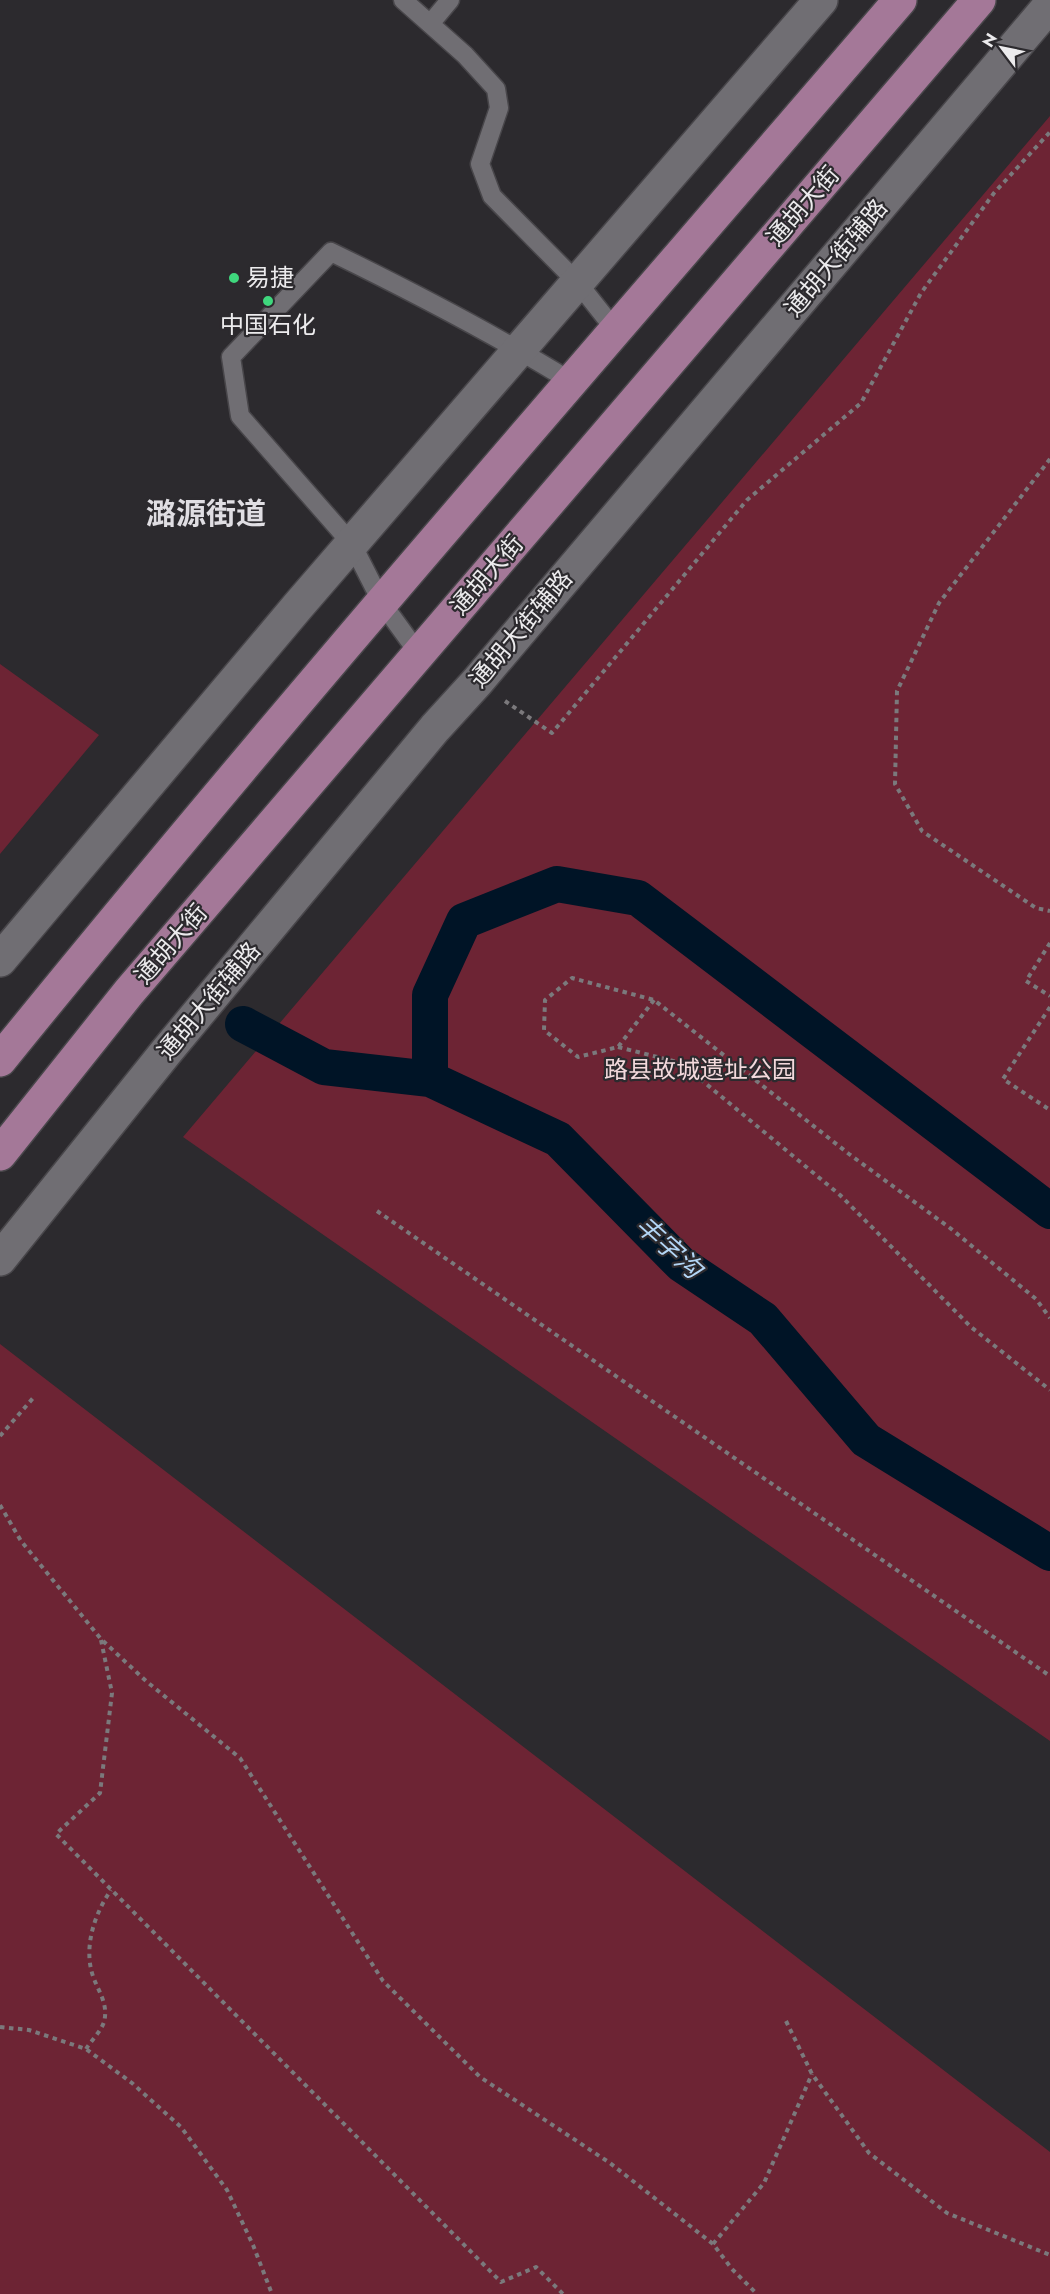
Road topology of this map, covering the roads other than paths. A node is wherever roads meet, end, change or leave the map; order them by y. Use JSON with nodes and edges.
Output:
{"nodes":[{"id":1,"x":403,"y":0,"type":"edge"},
{"id":2,"x":450,"y":0,"type":"edge"},
{"id":3,"x":821,"y":0,"type":"edge"},
{"id":4,"x":900,"y":0,"type":"edge"},
{"id":5,"x":979,"y":0,"type":"edge"},
{"id":6,"x":1050,"y":5,"type":"edge"},
{"id":7,"x":430,"y":24,"type":"junction"},
{"id":8,"x":578,"y":282,"type":"junction"},
{"id":9,"x":616,"y":331,"type":"junction"},
{"id":10,"x":520,"y":350,"type":"junction"},
{"id":11,"x":572,"y":382,"type":"junction"},
{"id":12,"x":352,"y":544,"type":"junction"},
{"id":13,"x":382,"y":603,"type":"junction"},
{"id":14,"x":418,"y":654,"type":"junction"},
{"id":15,"x":0,"y":960,"type":"edge"},
{"id":16,"x":0,"y":1060,"type":"edge"},
{"id":17,"x":0,"y":1154,"type":"edge"},
{"id":18,"x":0,"y":1259,"type":"edge"}],
"edges":[{"from":1,"to":7,"type":"lane"},
{"from":2,"to":7,"type":"lane"},
{"from":3,"to":8,"type":"street"},
{"from":4,"to":9,"type":"main road"},
{"from":5,"to":14,"type":"main road","name":"通胡大街"},
{"from":6,"to":18,"type":"street","name":"通胡大街辅路"},
{"from":7,"to":8,"type":"lane"},
{"from":8,"to":9,"type":"lane"},
{"from":8,"to":10,"type":"street"},
{"from":9,"to":11,"type":"main road"},
{"from":10,"to":11,"type":"lane"},
{"from":10,"to":12,"type":"street"},
{"from":10,"to":12,"type":"lane"},
{"from":11,"to":13,"type":"main road"},
{"from":12,"to":13,"type":"lane"},
{"from":12,"to":15,"type":"street"},
{"from":13,"to":14,"type":"lane"},
{"from":13,"to":16,"type":"main road"},
{"from":14,"to":17,"type":"main road","name":"通胡大街"}]}
